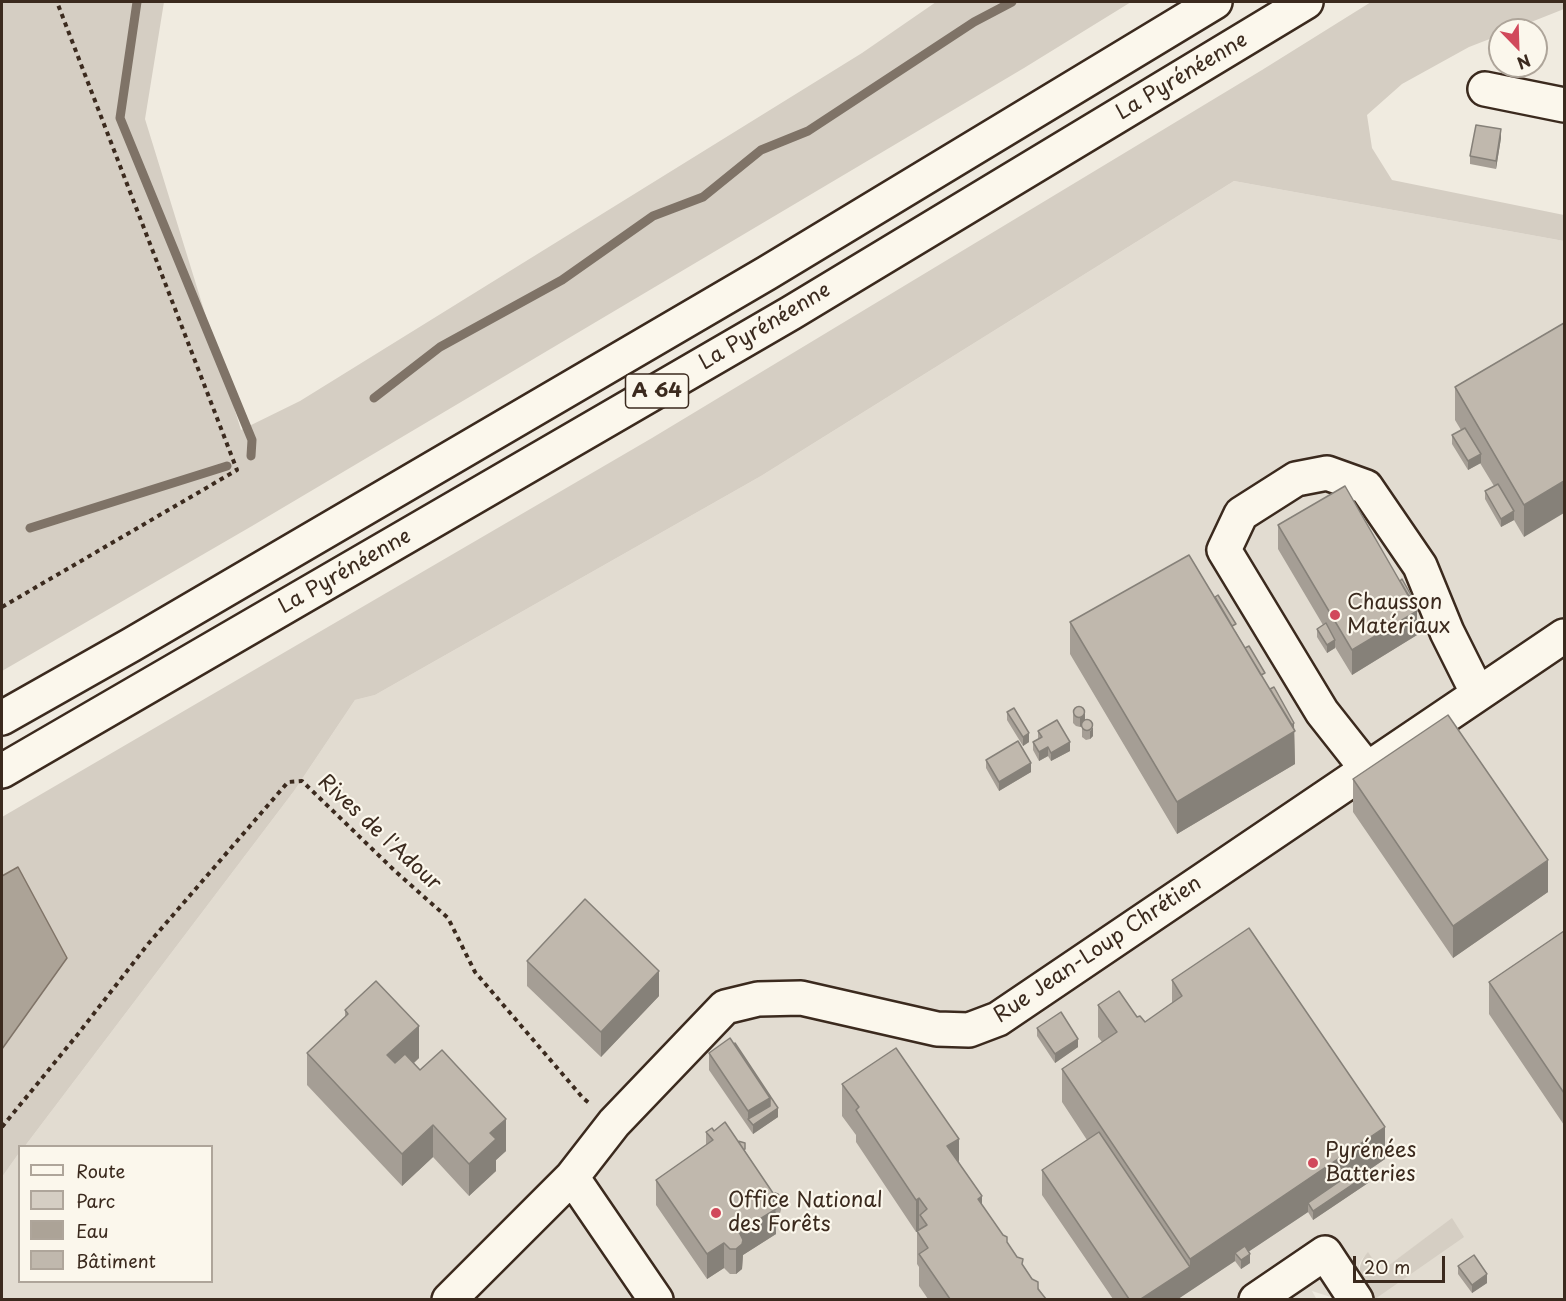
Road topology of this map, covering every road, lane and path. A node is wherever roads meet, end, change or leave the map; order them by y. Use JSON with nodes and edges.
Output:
{"nodes":[{"id":1,"x":57,"y":2,"type":"edge"},
{"id":2,"x":1215,"y":2,"type":"edge"},
{"id":3,"x":1306,"y":2,"type":"edge"},
{"id":4,"x":1485,"y":89,"type":"dead end"},
{"id":5,"x":1564,"y":105,"type":"edge"},
{"id":6,"x":2,"y":608,"type":"edge"},
{"id":7,"x":1564,"y":636,"type":"edge"},
{"id":8,"x":1478,"y":694,"type":"junction"},
{"id":9,"x":2,"y":718,"type":"edge"},
{"id":10,"x":1366,"y":769,"type":"junction"},
{"id":11,"x":2,"y":771,"type":"edge"},
{"id":12,"x":614,"y":1123,"type":"junction"},
{"id":13,"x":2,"y":1127,"type":"edge"},
{"id":14,"x":572,"y":1177,"type":"junction"},
{"id":15,"x":1354,"y":1296,"type":"edge"},
{"id":16,"x":449,"y":1299,"type":"edge"},
{"id":17,"x":656,"y":1299,"type":"edge"},
{"id":18,"x":1256,"y":1299,"type":"edge"}],
"edges":[{"from":1,"to":6,"type":"path"},
{"from":2,"to":9,"type":"main road","number":"A 64"},
{"from":3,"to":11,"type":"main road","name":"La Pyrénéenne","number":"A 64"},
{"from":4,"to":5,"type":"main road"},
{"from":7,"to":8,"type":"main road","name":"Rue Jean-Loup Chrétien"},
{"from":8,"to":10,"type":"main road","name":"Rue Jean-Loup Chrétien"},
{"from":8,"to":10,"type":"main road"},
{"from":10,"to":12,"type":"main road","name":"Rue Jean-Loup Chrétien"},
{"from":12,"to":13,"type":"path","name":"Rives de l'Adour"},
{"from":12,"to":14,"type":"main road","name":"Rue Jean-Loup Chrétien"},
{"from":14,"to":16,"type":"main road","name":"Rue Jean-Loup Chrétien"},
{"from":14,"to":17,"type":"main road"},
{"from":15,"to":18,"type":"main road"}]}
